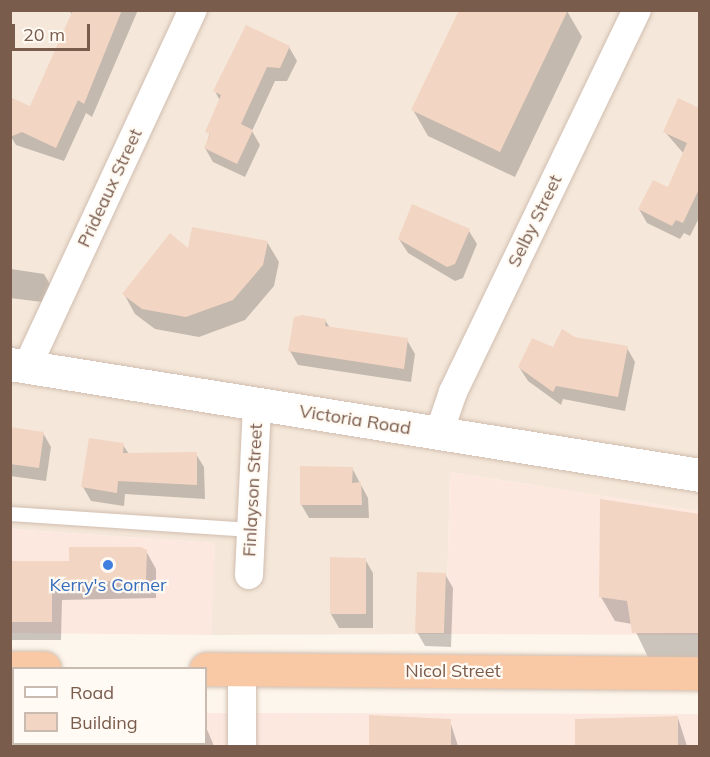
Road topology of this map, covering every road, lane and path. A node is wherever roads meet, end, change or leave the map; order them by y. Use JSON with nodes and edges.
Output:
{"nodes":[{"id":1,"x":192,"y":10,"type":"edge"},
{"id":2,"x":637,"y":10,"type":"edge"},
{"id":3,"x":19,"y":365,"type":"edge"},
{"id":4,"x":257,"y":404,"type":"junction"},
{"id":5,"x":439,"y":433,"type":"junction"},
{"id":6,"x":699,"y":475,"type":"edge"},
{"id":7,"x":10,"y":514,"type":"edge"},
{"id":8,"x":251,"y":530,"type":"junction"},
{"id":9,"x":249,"y":575,"type":"dead end"},
{"id":10,"x":207,"y":669,"type":"edge"},
{"id":11,"x":242,"y":669,"type":"junction"},
{"id":12,"x":699,"y":673,"type":"edge"},
{"id":13,"x":242,"y":747,"type":"edge"}],
"edges":[{"from":1,"to":3,"type":"street","name":"Prideaux Street"},
{"from":2,"to":5,"type":"street","name":"Selby Street"},
{"from":3,"to":4,"type":"street","name":"Victoria Road"},
{"from":4,"to":5,"type":"street","name":"Victoria Road"},
{"from":4,"to":8,"type":"street","name":"Finlayson Street"},
{"from":5,"to":6,"type":"street","name":"Victoria Road"},
{"from":7,"to":8,"type":"lane"},
{"from":8,"to":9,"type":"street","name":"Finlayson Street"},
{"from":10,"to":11,"type":"highway","name":"Nicol Street"},
{"from":11,"to":12,"type":"highway","name":"Nicol Street"},
{"from":11,"to":13,"type":"street"}]}
